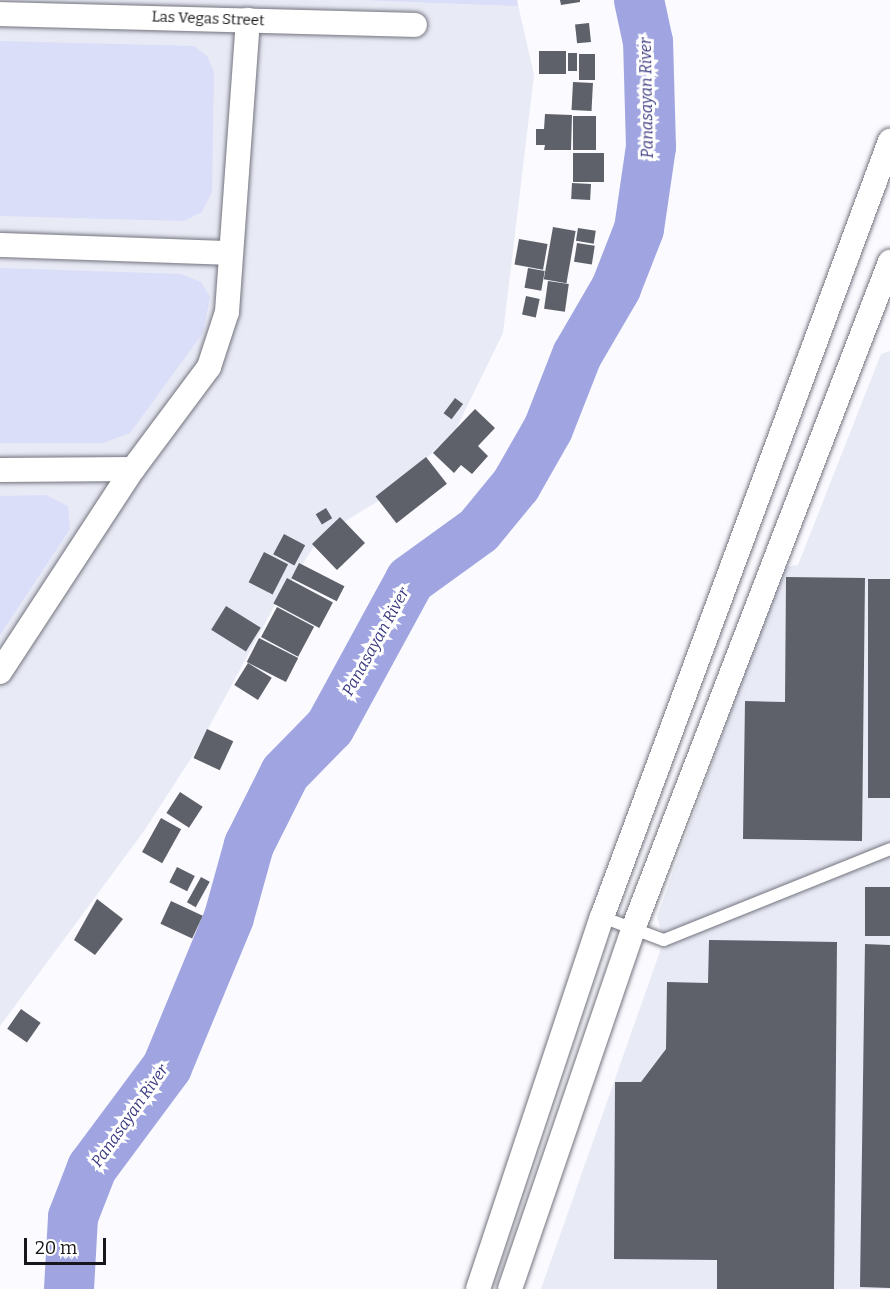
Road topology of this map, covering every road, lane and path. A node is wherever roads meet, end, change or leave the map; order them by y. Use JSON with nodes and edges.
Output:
{"nodes":[{"id":1,"x":0,"y":14,"type":"edge"},
{"id":2,"x":248,"y":20,"type":"junction"},
{"id":3,"x":415,"y":25,"type":"dead end"},
{"id":4,"x":890,"y":141,"type":"edge"},
{"id":5,"x":0,"y":245,"type":"edge"},
{"id":6,"x":228,"y":253,"type":"junction"},
{"id":7,"x":890,"y":262,"type":"edge"},
{"id":8,"x":133,"y":469,"type":"junction"},
{"id":9,"x":0,"y":470,"type":"edge"},
{"id":10,"x":0,"y":672,"type":"edge"},
{"id":11,"x":890,"y":849,"type":"edge"},
{"id":12,"x":602,"y":917,"type":"junction"},
{"id":13,"x":633,"y":929,"type":"junction"},
{"id":14,"x":478,"y":1289,"type":"edge"},
{"id":15,"x":510,"y":1289,"type":"edge"}],
"edges":[{"from":1,"to":2,"type":"street","name":"Las Vegas Street"},
{"from":2,"to":3,"type":"street","name":"Las Vegas Street"},
{"from":2,"to":6,"type":"street"},
{"from":4,"to":12,"type":"street"},
{"from":5,"to":6,"type":"street"},
{"from":6,"to":8,"type":"street"},
{"from":7,"to":13,"type":"street"},
{"from":8,"to":9,"type":"street"},
{"from":8,"to":10,"type":"street"},
{"from":11,"to":13,"type":"lane"},
{"from":12,"to":13,"type":"lane"},
{"from":12,"to":14,"type":"street"},
{"from":13,"to":15,"type":"street"}]}
